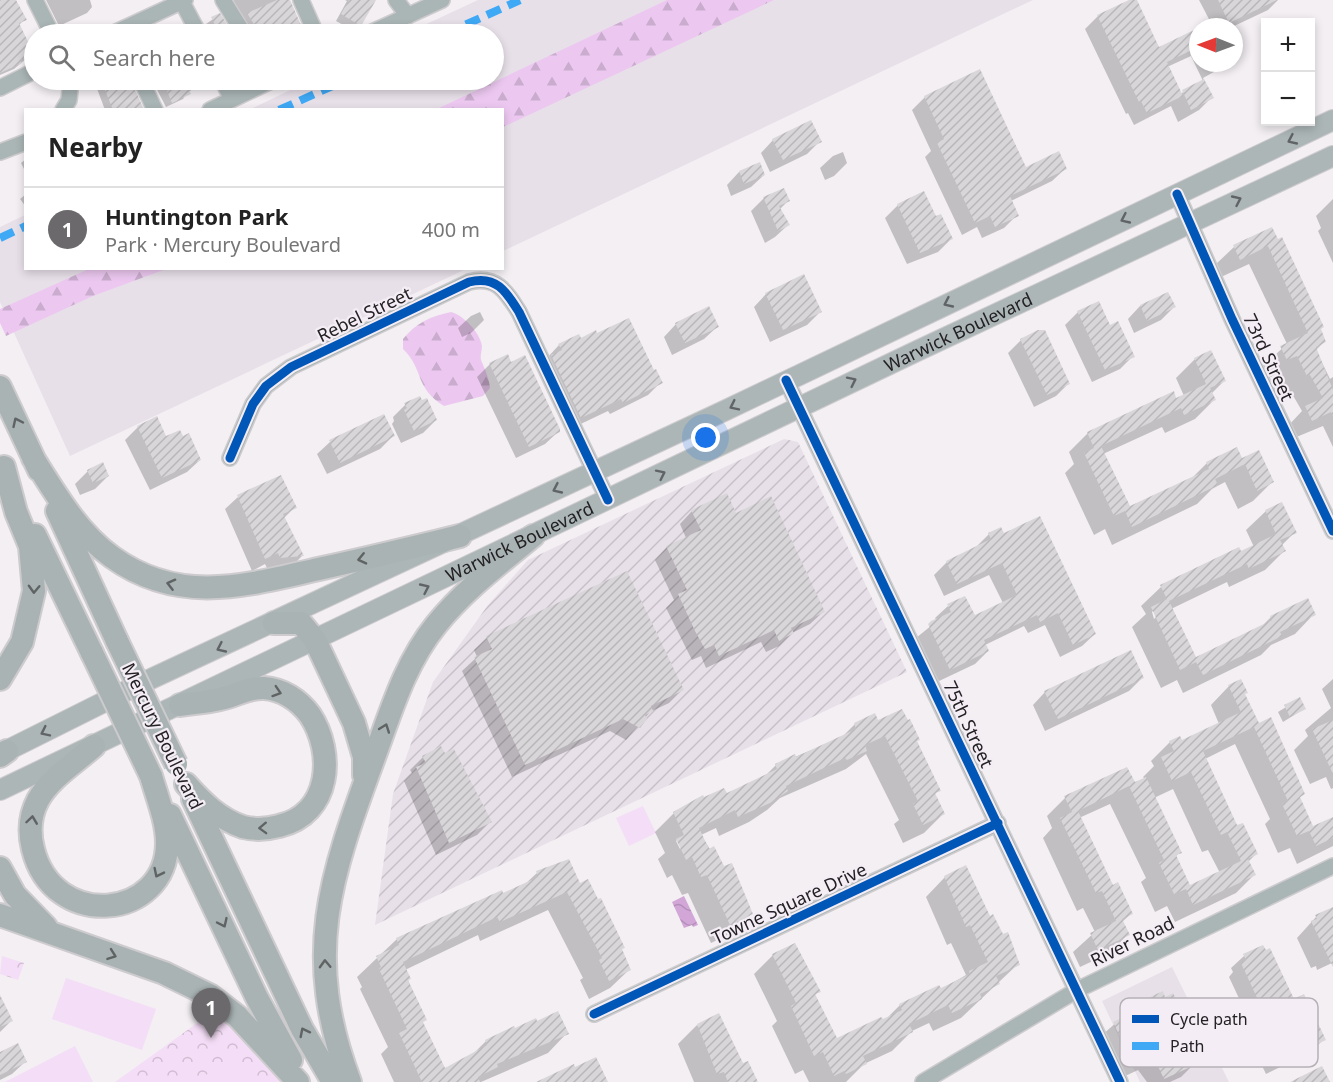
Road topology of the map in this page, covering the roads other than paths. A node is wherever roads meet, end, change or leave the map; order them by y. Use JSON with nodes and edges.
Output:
{"nodes":[{"id":1,"x":36,"y":0,"type":"edge"},
{"id":2,"x":223,"y":0,"type":"edge"},
{"id":3,"x":301,"y":0,"type":"edge"},
{"id":4,"x":396,"y":0,"type":"edge"},
{"id":5,"x":442,"y":0,"type":"edge"},
{"id":6,"x":183,"y":1,"type":"edge"},
{"id":7,"x":408,"y":16,"type":"junction"},
{"id":8,"x":47,"y":24,"type":"edge"},
{"id":9,"x":136,"y":24,"type":"edge"},
{"id":10,"x":194,"y":24,"type":"edge"},
{"id":11,"x":238,"y":24,"type":"edge"},
{"id":12,"x":312,"y":24,"type":"edge"},
{"id":13,"x":390,"y":24,"type":"edge"},
{"id":14,"x":24,"y":76,"type":"edge"},
{"id":15,"x":0,"y":88,"type":"edge"},
{"id":16,"x":70,"y":90,"type":"edge"},
{"id":17,"x":146,"y":90,"type":"edge"},
{"id":18,"x":227,"y":90,"type":"edge"},
{"id":19,"x":251,"y":90,"type":"edge"},
{"id":20,"x":232,"y":99,"type":"junction"},
{"id":21,"x":64,"y":108,"type":"edge"},
{"id":22,"x":154,"y":108,"type":"edge"},
{"id":23,"x":214,"y":108,"type":"edge"},
{"id":24,"x":1333,"y":120,"type":"edge"},
{"id":25,"x":24,"y":143,"type":"edge"},
{"id":26,"x":0,"y":152,"type":"edge"},
{"id":27,"x":1333,"y":156,"type":"edge"},
{"id":28,"x":1177,"y":194,"type":"junction"},
{"id":29,"x":1189,"y":223,"type":"junction"},
{"id":30,"x":786,"y":380,"type":"junction"},
{"id":31,"x":0,"y":387,"type":"edge"},
{"id":32,"x":800,"y":407,"type":"junction"},
{"id":33,"x":230,"y":459,"type":"dead end"},
{"id":34,"x":2,"y":464,"type":"edge"},
{"id":35,"x":594,"y":472,"type":"junction"},
{"id":36,"x":52,"y":494,"type":"junction"},
{"id":37,"x":608,"y":500,"type":"junction"},
{"id":38,"x":19,"y":511,"type":"junction"},
{"id":39,"x":1333,"y":531,"type":"edge"},
{"id":40,"x":460,"y":536,"type":"junction"},
{"id":41,"x":534,"y":537,"type":"junction"},
{"id":42,"x":274,"y":623,"type":"junction"},
{"id":43,"x":315,"y":640,"type":"junction"},
{"id":44,"x":0,"y":679,"type":"edge"},
{"id":45,"x":180,"y":705,"type":"junction"},
{"id":46,"x":94,"y":746,"type":"junction"},
{"id":47,"x":2,"y":753,"type":"edge"},
{"id":48,"x":181,"y":774,"type":"junction"},
{"id":49,"x":151,"y":776,"type":"junction"},
{"id":50,"x":365,"y":783,"type":"junction"},
{"id":51,"x":0,"y":790,"type":"edge"},
{"id":52,"x":998,"y":823,"type":"junction"},
{"id":53,"x":1333,"y":866,"type":"edge"},
{"id":54,"x":0,"y":868,"type":"edge"},
{"id":55,"x":0,"y":915,"type":"edge"},
{"id":56,"x":57,"y":935,"type":"junction"},
{"id":57,"x":1077,"y":990,"type":"junction"},
{"id":58,"x":594,"y":1014,"type":"dead end"},
{"id":59,"x":298,"y":1082,"type":"edge"},
{"id":60,"x":304,"y":1082,"type":"edge"},
{"id":61,"x":333,"y":1082,"type":"edge"},
{"id":62,"x":350,"y":1082,"type":"edge"},
{"id":63,"x":923,"y":1082,"type":"edge"},
{"id":64,"x":1120,"y":1082,"type":"edge"}],
"edges":[{"from":1,"to":8,"type":"street"},
{"from":2,"to":11,"type":"street"},
{"from":3,"to":12,"type":"street"},
{"from":4,"to":7,"type":"street"},
{"from":5,"to":7,"type":"street"},
{"from":6,"to":9,"type":"street"},
{"from":6,"to":10,"type":"street"},
{"from":7,"to":13,"type":"street"},
{"from":14,"to":15,"type":"street"},
{"from":16,"to":21,"type":"street"},
{"from":17,"to":22,"type":"street"},
{"from":18,"to":20,"type":"street"},
{"from":19,"to":20,"type":"street"},
{"from":20,"to":23,"type":"street"},
{"from":24,"to":28,"type":"main road","name":"Warwick Boulevard","one_way":true},
{"from":25,"to":26,"type":"street"},
{"from":29,"to":27,"type":"main road","name":"Warwick Boulevard","one_way":true},
{"from":28,"to":29,"type":"street","name":"73rd Street"},
{"from":28,"to":30,"type":"main road","name":"Warwick Boulevard","one_way":true},
{"from":32,"to":29,"type":"main road","name":"Warwick Boulevard","one_way":true},
{"from":29,"to":39,"type":"street","name":"73rd Street"},
{"from":30,"to":32,"type":"street","name":"75th Street"},
{"from":30,"to":35,"type":"main road","name":"Warwick Boulevard","one_way":true},
{"from":36,"to":31,"type":"highway","one_way":true},
{"from":37,"to":32,"type":"main road","name":"Warwick Boulevard","one_way":true},
{"from":32,"to":52,"type":"street","name":"75th Street"},
{"from":33,"to":35,"type":"street","name":"Rebel Street"},
{"from":34,"to":38,"type":"highway"},
{"from":35,"to":37,"type":"street","name":"Rebel Street"},
{"from":35,"to":40,"type":"main road","name":"Warwick Boulevard","one_way":true},
{"from":40,"to":36,"type":"highway","one_way":true},
{"from":36,"to":48,"type":"highway","name":"Mercury Boulevard","bridge":true},
{"from":37,"to":41,"type":"main road","name":"Warwick Boulevard"},
{"from":38,"to":44,"type":"highway","one_way":true},
{"from":38,"to":49,"type":"highway","name":"Mercury Boulevard","bridge":true},
{"from":40,"to":42,"type":"main road","name":"Warwick Boulevard"},
{"from":43,"to":41,"type":"main road","name":"Warwick Boulevard","one_way":true},
{"from":50,"to":41,"type":"highway","one_way":true},
{"from":42,"to":43,"type":"highway"},
{"from":42,"to":47,"type":"main road","name":"Warwick Boulevard","one_way":true},
{"from":43,"to":45,"type":"main road","name":"Warwick Boulevard"},
{"from":43,"to":50,"type":"highway"},
{"from":45,"to":46,"type":"main road","name":"Warwick Boulevard"},
{"from":45,"to":48,"type":"highway","one_way":true},
{"from":49,"to":46,"type":"highway","one_way":true},
{"from":46,"to":51,"type":"main road","name":"Warwick Boulevard"},
{"from":61,"to":48,"type":"highway","name":"Mercury Boulevard","one_way":true},
{"from":49,"to":60,"type":"highway","name":"Mercury Boulevard","one_way":true},
{"from":62,"to":50,"type":"highway","one_way":true},
{"from":52,"to":57,"type":"street","name":"75th Street"},
{"from":52,"to":58,"type":"street","name":"Towne Square Drive"},
{"from":53,"to":57,"type":"street","name":"River Road"},
{"from":54,"to":56,"type":"highway"},
{"from":55,"to":56,"type":"highway"},
{"from":56,"to":59,"type":"highway","one_way":true},
{"from":57,"to":63,"type":"street","name":"River Road"},
{"from":57,"to":64,"type":"street","name":"75th Street"}]}
